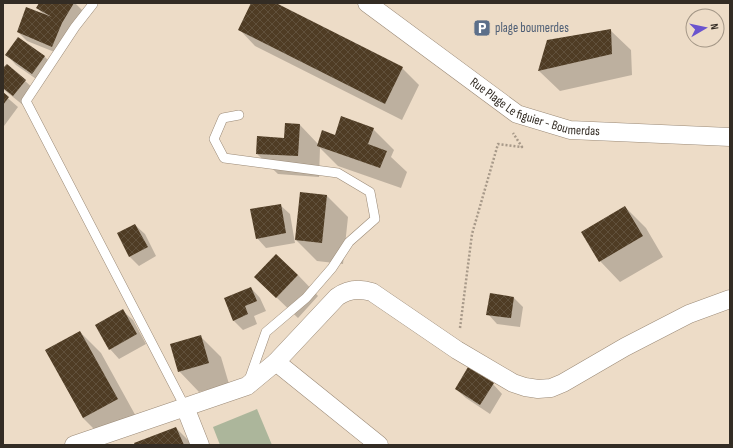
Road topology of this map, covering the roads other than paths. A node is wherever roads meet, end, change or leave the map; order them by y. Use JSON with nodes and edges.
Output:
{"nodes":[{"id":1,"x":367,"y":3,"type":"edge"},
{"id":2,"x":93,"y":4,"type":"dead end"},
{"id":3,"x":239,"y":115,"type":"dead end"},
{"id":4,"x":730,"y":136,"type":"edge"},
{"id":5,"x":730,"y":299,"type":"edge"},
{"id":6,"x":276,"y":362,"type":"junction"},
{"id":7,"x":247,"y":386,"type":"junction"},
{"id":8,"x":185,"y":407,"type":"junction"},
{"id":9,"x":74,"y":445,"type":"edge"},
{"id":10,"x":200,"y":445,"type":"edge"},
{"id":11,"x":379,"y":445,"type":"edge"}],
"edges":[{"from":1,"to":4,"type":"street","name":"Rue Plage Le figuier - Boumerdas"},
{"from":2,"to":8,"type":"lane"},
{"from":3,"to":7,"type":"lane"},
{"from":5,"to":6,"type":"street"},
{"from":6,"to":7,"type":"street"},
{"from":6,"to":11,"type":"street"},
{"from":7,"to":8,"type":"street"},
{"from":8,"to":9,"type":"street"},
{"from":8,"to":10,"type":"street"}]}
